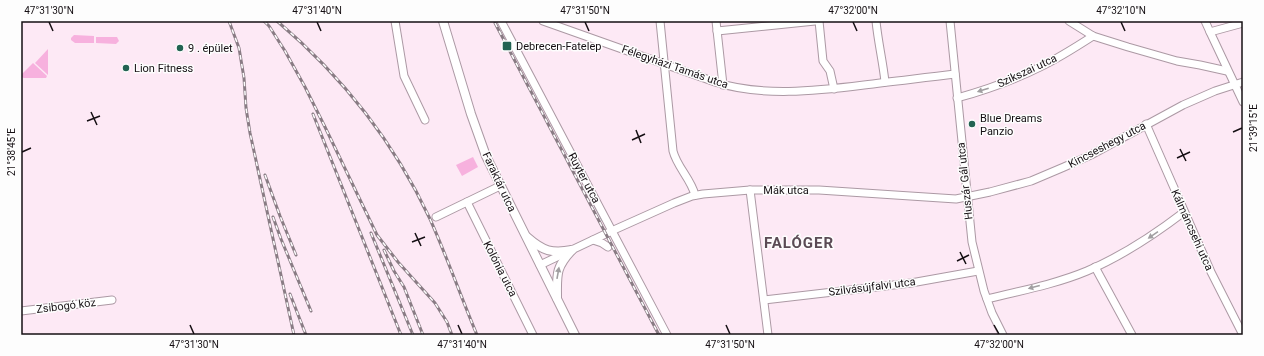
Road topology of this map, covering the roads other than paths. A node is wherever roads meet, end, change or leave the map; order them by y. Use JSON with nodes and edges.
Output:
{"nodes":[{"id":1,"x":395,"y":21,"type":"edge"},
{"id":2,"x":443,"y":21,"type":"edge"},
{"id":3,"x":501,"y":21,"type":"edge"},
{"id":4,"x":543,"y":21,"type":"edge"},
{"id":5,"x":660,"y":21,"type":"edge"},
{"id":6,"x":716,"y":21,"type":"edge"},
{"id":7,"x":815,"y":21,"type":"edge"},
{"id":8,"x":819,"y":21,"type":"edge"},
{"id":9,"x":876,"y":21,"type":"edge"},
{"id":10,"x":950,"y":21,"type":"edge"},
{"id":11,"x":1069,"y":21,"type":"edge"},
{"id":12,"x":1204,"y":21,"type":"edge"},
{"id":13,"x":1243,"y":23,"type":"edge"},
{"id":14,"x":717,"y":31,"type":"junction"},
{"id":15,"x":1210,"y":32,"type":"junction"},
{"id":16,"x":1093,"y":36,"type":"junction"},
{"id":17,"x":664,"y":64,"type":"junction"},
{"id":18,"x":1227,"y":71,"type":"junction"},
{"id":19,"x":955,"y":74,"type":"junction"},
{"id":20,"x":885,"y":82,"type":"junction"},
{"id":21,"x":1243,"y":82,"type":"edge"},
{"id":22,"x":1235,"y":84,"type":"junction"},
{"id":23,"x":722,"y":85,"type":"junction"},
{"id":24,"x":834,"y":89,"type":"junction"},
{"id":25,"x":957,"y":98,"type":"junction"},
{"id":26,"x":1243,"y":102,"type":"edge"},
{"id":27,"x":425,"y":120,"type":"dead end"},
{"id":28,"x":1146,"y":124,"type":"junction"},
{"id":29,"x":500,"y":186,"type":"junction"},
{"id":30,"x":750,"y":190,"type":"junction"},
{"id":31,"x":695,"y":195,"type":"junction"},
{"id":32,"x":967,"y":198,"type":"junction"},
{"id":33,"x":467,"y":202,"type":"junction"},
{"id":34,"x":1184,"y":212,"type":"junction"},
{"id":35,"x":436,"y":217,"type":"dead end"},
{"id":36,"x":612,"y":231,"type":"junction"},
{"id":37,"x":524,"y":235,"type":"junction"},
{"id":38,"x":593,"y":240,"type":"junction"},
{"id":39,"x":608,"y":247,"type":"dead end"},
{"id":40,"x":572,"y":250,"type":"junction"},
{"id":41,"x":540,"y":265,"type":"junction"},
{"id":42,"x":1095,"y":267,"type":"junction"},
{"id":43,"x":978,"y":272,"type":"junction"},
{"id":44,"x":987,"y":299,"type":"junction"},
{"id":45,"x":112,"y":300,"type":"dead end"},
{"id":46,"x":557,"y":300,"type":"junction"},
{"id":47,"x":764,"y":300,"type":"junction"},
{"id":48,"x":21,"y":311,"type":"edge"},
{"id":49,"x":533,"y":335,"type":"edge"},
{"id":50,"x":575,"y":335,"type":"edge"},
{"id":51,"x":667,"y":335,"type":"edge"},
{"id":52,"x":768,"y":335,"type":"edge"},
{"id":53,"x":1003,"y":335,"type":"edge"},
{"id":54,"x":1132,"y":335,"type":"edge"},
{"id":55,"x":1243,"y":335,"type":"edge"}],
"edges":[{"from":1,"to":27,"type":"street"},
{"from":2,"to":29,"type":"main road","name":"Faraktár utca"},
{"from":3,"to":36,"type":"street","name":"Ruyter utca"},
{"from":4,"to":17,"type":"street","name":"Félegyházi Tamás utca"},
{"from":5,"to":17,"type":"street"},
{"from":6,"to":14,"type":"street"},
{"from":7,"to":14,"type":"street"},
{"from":8,"to":24,"type":"street"},
{"from":9,"to":20,"type":"street"},
{"from":10,"to":19,"type":"street","name":"Huszár Gál utca"},
{"from":11,"to":16,"type":"street"},
{"from":12,"to":15,"type":"street"},
{"from":13,"to":15,"type":"street"},
{"from":14,"to":23,"type":"street"},
{"from":15,"to":18,"type":"street"},
{"from":16,"to":18,"type":"street"},
{"from":16,"to":25,"type":"street","name":"Szikszai utca","one_way":true},
{"from":17,"to":23,"type":"street","name":"Félegyházi Tamás utca"},
{"from":17,"to":31,"type":"street"},
{"from":18,"to":22,"type":"street"},
{"from":19,"to":20,"type":"street","name":"Félegyházi Tamás utca"},
{"from":19,"to":25,"type":"street","name":"Huszár Gál utca"},
{"from":20,"to":24,"type":"street","name":"Félegyházi Tamás utca"},
{"from":21,"to":22,"type":"street","name":"Kincseshegy utca"},
{"from":22,"to":26,"type":"street"},
{"from":22,"to":28,"type":"street","name":"Kincseshegy utca"},
{"from":23,"to":24,"type":"street","name":"Félegyházi Tamás utca"},
{"from":25,"to":32,"type":"street","name":"Huszár Gál utca"},
{"from":28,"to":32,"type":"street","name":"Kincseshegy utca"},
{"from":28,"to":34,"type":"street","name":"Kálmáncsehi utca"},
{"from":29,"to":33,"type":"street"},
{"from":29,"to":37,"type":"main road","name":"Faraktár utca"},
{"from":30,"to":31,"type":"street","name":"Mák utca"},
{"from":30,"to":32,"type":"street","name":"Mák utca"},
{"from":30,"to":47,"type":"street"},
{"from":31,"to":36,"type":"street","name":"Mák utca"},
{"from":32,"to":43,"type":"street","name":"Huszár Gál utca"},
{"from":33,"to":35,"type":"street"},
{"from":33,"to":49,"type":"street","name":"Kolónia utca"},
{"from":34,"to":42,"type":"street","one_way":true},
{"from":34,"to":55,"type":"street","name":"Kálmáncsehi utca"},
{"from":36,"to":38,"type":"street","name":"Mák utca"},
{"from":36,"to":51,"type":"street","name":"Ruyter utca"},
{"from":37,"to":40,"type":"main road"},
{"from":37,"to":41,"type":"main road","name":"Faraktár utca"},
{"from":38,"to":39,"type":"street"},
{"from":38,"to":40,"type":"street","name":"Mák utca"},
{"from":40,"to":41,"type":"street","name":"Mák utca"},
{"from":46,"to":40,"type":"main road","one_way":true},
{"from":41,"to":46,"type":"main road","name":"Faraktár utca"},
{"from":42,"to":44,"type":"street","one_way":true},
{"from":42,"to":54,"type":"street"},
{"from":43,"to":44,"type":"street","name":"Huszár Gál utca"},
{"from":43,"to":47,"type":"street","name":"Szilvásújfalvi utca"},
{"from":44,"to":53,"type":"street","name":"Huszár Gál utca"},
{"from":45,"to":48,"type":"street","name":"Zsibogó köz"},
{"from":46,"to":50,"type":"main road","name":"Faraktár utca"},
{"from":47,"to":52,"type":"street"}]}
